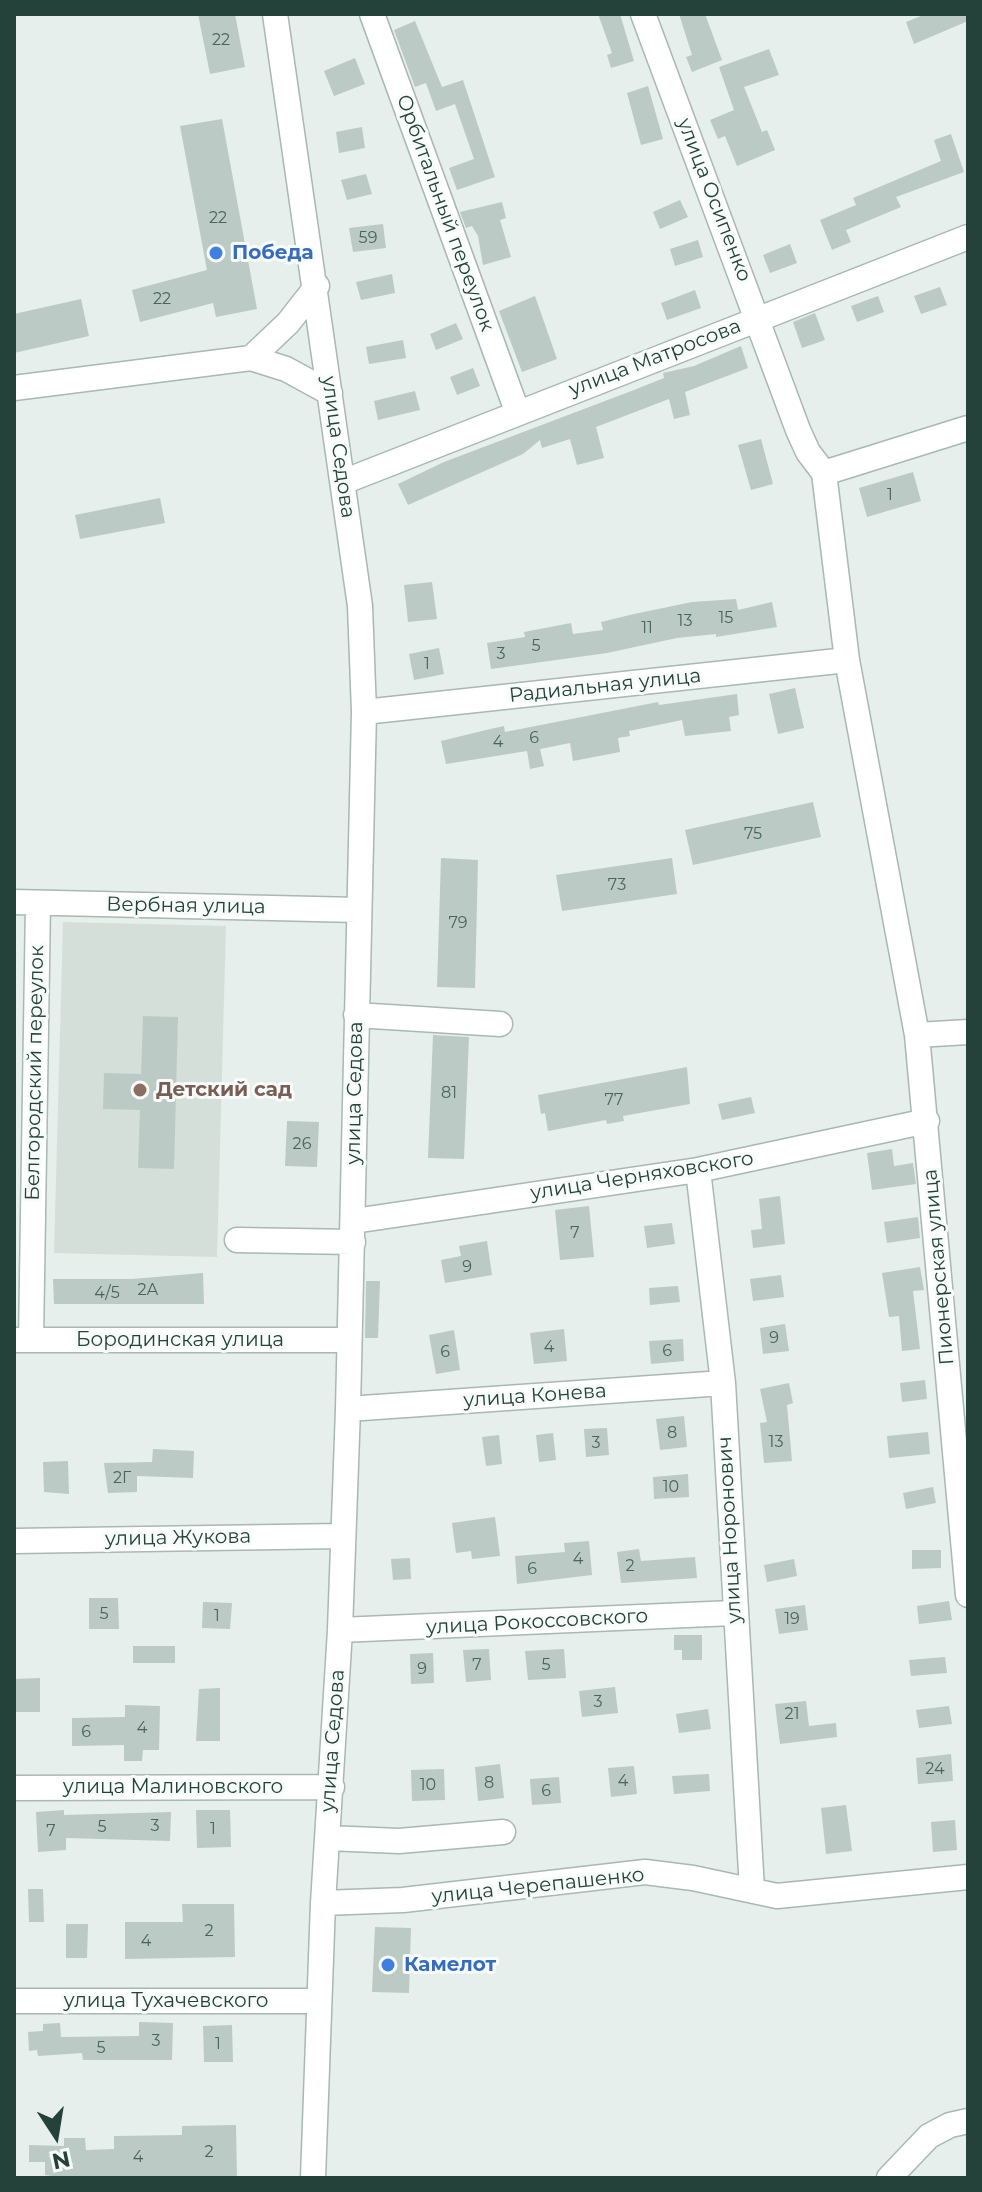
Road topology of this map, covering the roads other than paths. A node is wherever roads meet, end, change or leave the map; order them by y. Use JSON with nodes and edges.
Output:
{"nodes":[{"id":1,"x":275,"y":14,"type":"edge"},
{"id":2,"x":372,"y":14,"type":"edge"},
{"id":3,"x":643,"y":14,"type":"edge"},
{"id":4,"x":968,"y":237,"type":"edge"},
{"id":5,"x":317,"y":286,"type":"junction"},
{"id":6,"x":759,"y":317,"type":"junction"},
{"id":7,"x":251,"y":358,"type":"junction"},
{"id":8,"x":14,"y":388,"type":"edge"},
{"id":9,"x":330,"y":393,"type":"junction"},
{"id":10,"x":517,"y":411,"type":"junction"},
{"id":11,"x":968,"y":428,"type":"edge"},
{"id":12,"x":824,"y":473,"type":"junction"},
{"id":13,"x":343,"y":482,"type":"junction"},
{"id":14,"x":847,"y":660,"type":"junction"},
{"id":15,"x":364,"y":712,"type":"junction"},
{"id":16,"x":26,"y":902,"type":"edge"},
{"id":17,"x":358,"y":910,"type":"junction"},
{"id":18,"x":356,"y":1015,"type":"junction"},
{"id":19,"x":500,"y":1024,"type":"dead end"},
{"id":20,"x":968,"y":1032,"type":"edge"},
{"id":21,"x":917,"y":1035,"type":"junction"},
{"id":22,"x":927,"y":1121,"type":"junction"},
{"id":23,"x":698,"y":1170,"type":"junction"},
{"id":24,"x":354,"y":1231,"type":"junction"},
{"id":25,"x":237,"y":1240,"type":"dead end"},
{"id":26,"x":22,"y":1340,"type":"edge"},
{"id":27,"x":347,"y":1340,"type":"junction"},
{"id":28,"x":723,"y":1383,"type":"junction"},
{"id":29,"x":348,"y":1409,"type":"junction"},
{"id":30,"x":341,"y":1536,"type":"junction"},
{"id":31,"x":14,"y":1541,"type":"edge"},
{"id":32,"x":968,"y":1595,"type":"edge"},
{"id":33,"x":733,"y":1613,"type":"junction"},
{"id":34,"x":340,"y":1630,"type":"junction"},
{"id":35,"x":332,"y":1787,"type":"junction"},
{"id":36,"x":14,"y":1788,"type":"edge"},
{"id":37,"x":503,"y":1832,"type":"dead end"},
{"id":38,"x":327,"y":1838,"type":"junction"},
{"id":39,"x":968,"y":1877,"type":"edge"},
{"id":40,"x":752,"y":1890,"type":"junction"},
{"id":41,"x":323,"y":1903,"type":"junction"},
{"id":42,"x":14,"y":2001,"type":"edge"},
{"id":43,"x":319,"y":2001,"type":"junction"},
{"id":44,"x":968,"y":2121,"type":"edge"},
{"id":45,"x":313,"y":2178,"type":"edge"},
{"id":46,"x":889,"y":2178,"type":"edge"}],
"edges":[{"from":1,"to":5,"type":"street","name":"улица Седова"},
{"from":2,"to":10,"type":"street","name":"Орбитальный переулок"},
{"from":3,"to":6,"type":"street","name":"улица Осипенко"},
{"from":4,"to":6,"type":"street","name":"улица Матросова"},
{"from":5,"to":7,"type":"street"},
{"from":5,"to":9,"type":"street","name":"улица Седова"},
{"from":6,"to":10,"type":"street","name":"улица Матросова"},
{"from":6,"to":12,"type":"street","name":"улица Осипенко"},
{"from":7,"to":8,"type":"street"},
{"from":7,"to":9,"type":"street"},
{"from":9,"to":13,"type":"street","name":"улица Седова"},
{"from":10,"to":13,"type":"street","name":"улица Матросова"},
{"from":11,"to":12,"type":"street"},
{"from":12,"to":14,"type":"street","name":"Пионерская улица"},
{"from":13,"to":15,"type":"street","name":"улица Седова"},
{"from":14,"to":15,"type":"street","name":"Радиальная улица"},
{"from":14,"to":21,"type":"street","name":"Пионерская улица"},
{"from":15,"to":17,"type":"street","name":"улица Седова"},
{"from":16,"to":17,"type":"street","name":"Вербная улица"},
{"from":16,"to":26,"type":"street","name":"Белгородский переулок"},
{"from":17,"to":18,"type":"street","name":"улица Седова"},
{"from":18,"to":19,"type":"street"},
{"from":18,"to":24,"type":"street","name":"улица Седова"},
{"from":20,"to":21,"type":"street"},
{"from":21,"to":22,"type":"street","name":"Пионерская улица"},
{"from":22,"to":23,"type":"street","name":"улица Черняховского"},
{"from":22,"to":32,"type":"street","name":"Пионерская улица"},
{"from":23,"to":24,"type":"street","name":"улица Черняховского"},
{"from":23,"to":28,"type":"street","name":"улица Норонович"},
{"from":24,"to":25,"type":"street","name":"улица Черняховского"},
{"from":24,"to":27,"type":"street","name":"улица Седова"},
{"from":26,"to":27,"type":"street","name":"Бородинская улица"},
{"from":27,"to":29,"type":"street","name":"улица Седова"},
{"from":28,"to":29,"type":"street","name":"улица Конева"},
{"from":28,"to":33,"type":"street","name":"улица Норонович"},
{"from":29,"to":30,"type":"street","name":"улица Седова"},
{"from":30,"to":31,"type":"street","name":"улица Жукова"},
{"from":30,"to":34,"type":"street","name":"улица Седова"},
{"from":33,"to":34,"type":"street","name":"улица Рокоссовского"},
{"from":33,"to":40,"type":"street","name":"улица Норонович"},
{"from":34,"to":35,"type":"street","name":"улица Седова"},
{"from":35,"to":36,"type":"street","name":"улица Малиновского"},
{"from":35,"to":38,"type":"street","name":"улица Седова"},
{"from":37,"to":38,"type":"street"},
{"from":38,"to":41,"type":"street","name":"улица Седова"},
{"from":39,"to":40,"type":"street","name":"улица Черепашенко"},
{"from":40,"to":41,"type":"street","name":"улица Черепашенко"},
{"from":41,"to":43,"type":"street","name":"улица Седова"},
{"from":42,"to":43,"type":"street","name":"улица Тухачевского"},
{"from":43,"to":45,"type":"street","name":"улица Седова"},
{"from":44,"to":46,"type":"street"}]}
